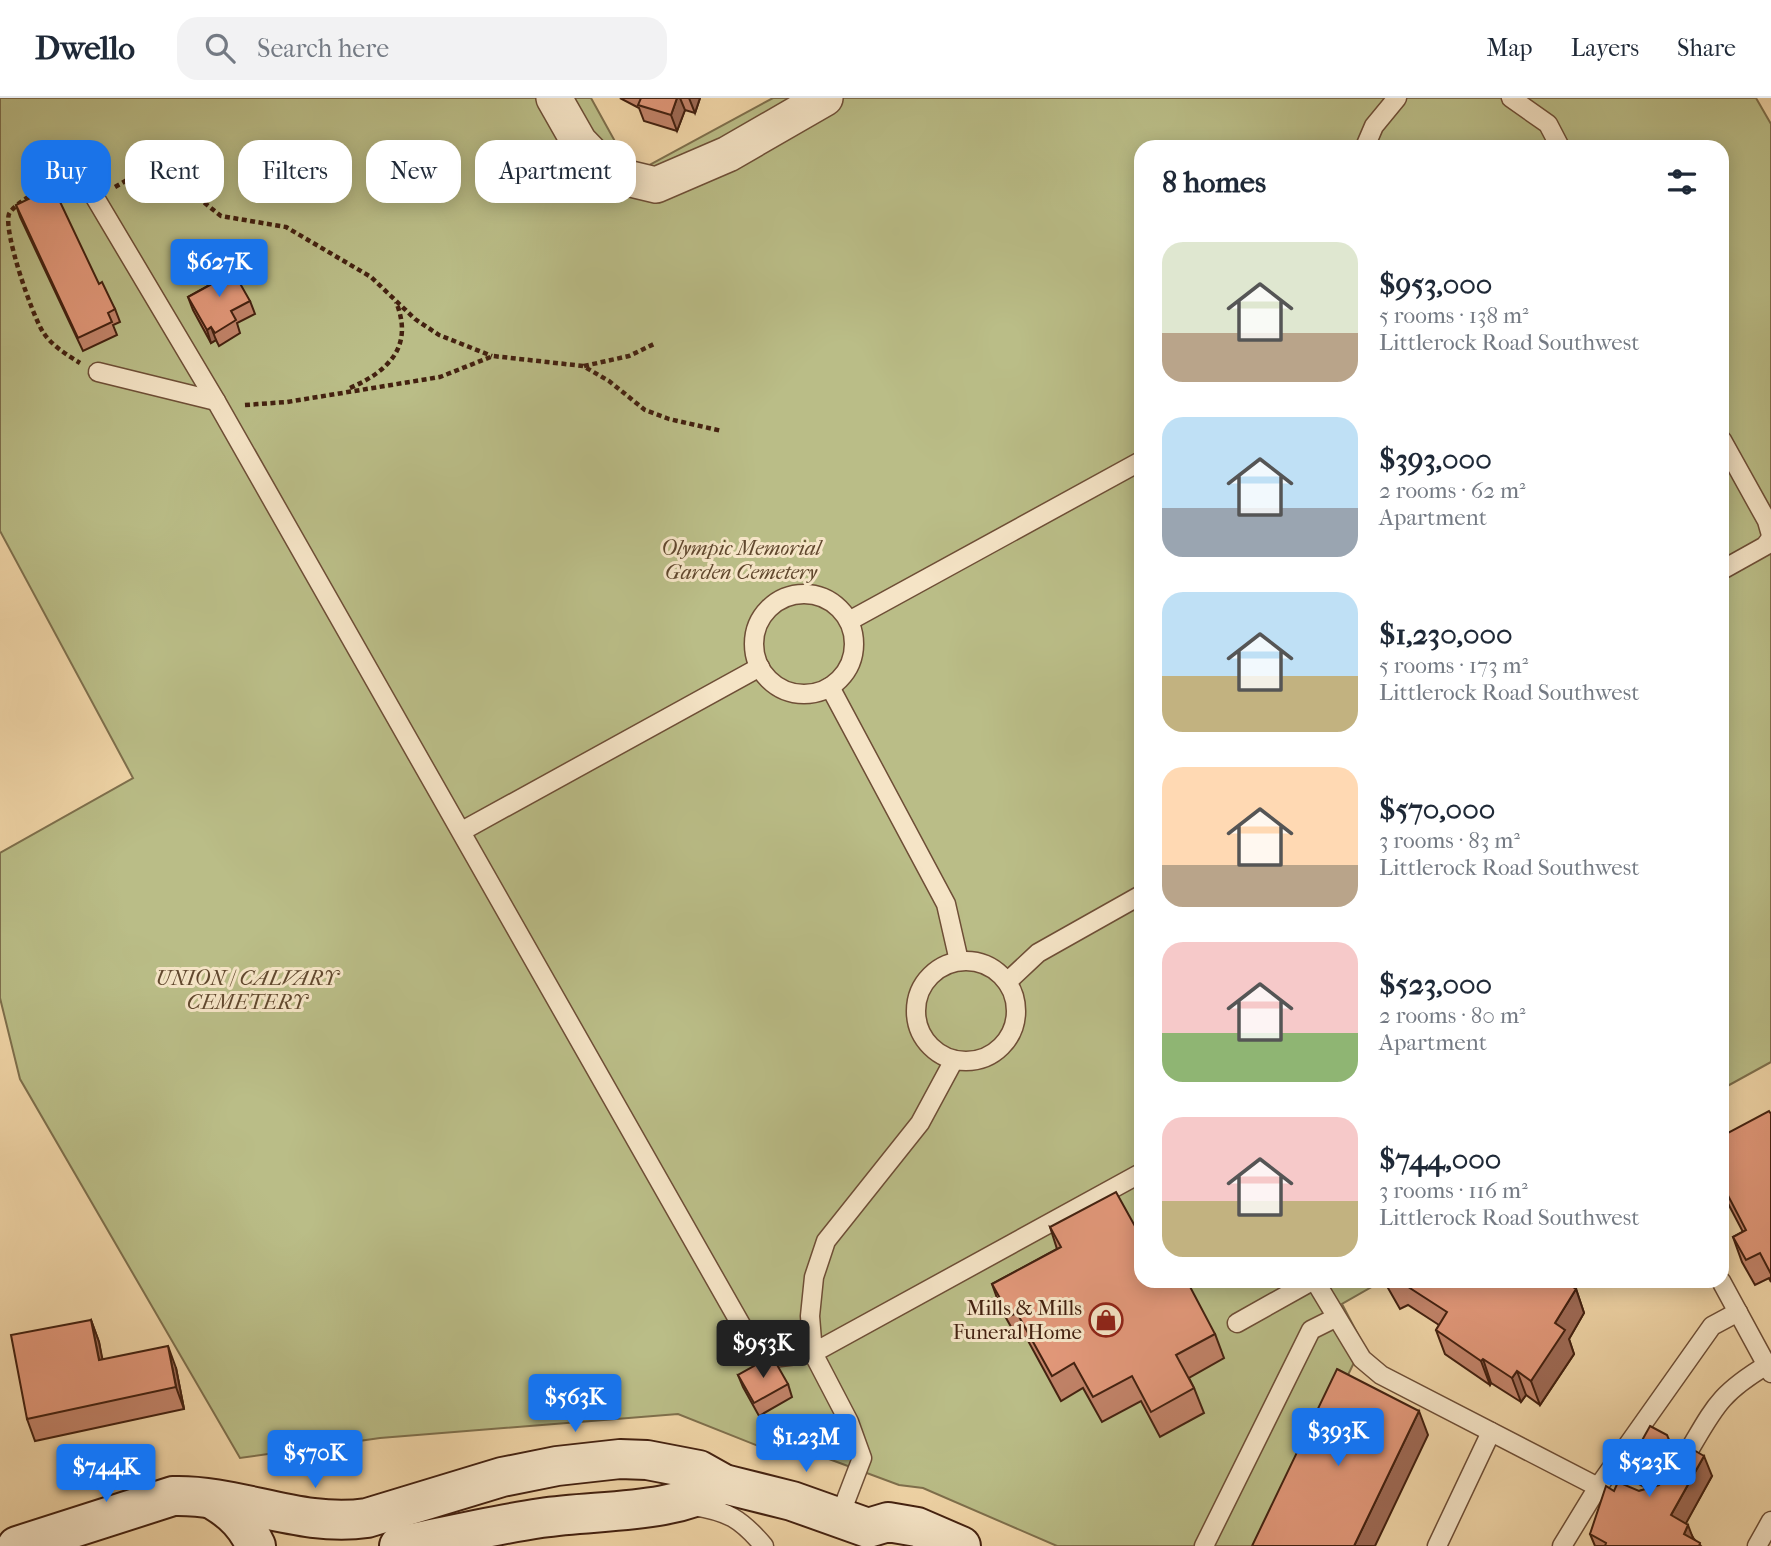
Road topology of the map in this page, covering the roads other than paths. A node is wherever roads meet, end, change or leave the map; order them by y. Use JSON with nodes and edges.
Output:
{"nodes":[{"id":1,"x":554,"y":98,"type":"edge"},
{"id":2,"x":825,"y":98,"type":"edge"},
{"id":3,"x":1398,"y":98,"type":"edge"},
{"id":4,"x":1511,"y":98,"type":"edge"},
{"id":5,"x":1368,"y":140,"type":"edge"},
{"id":6,"x":1556,"y":140,"type":"edge"},
{"id":7,"x":98,"y":203,"type":"edge"},
{"id":8,"x":98,"y":372,"type":"road end"},
{"id":9,"x":216,"y":401,"type":"junction"},
{"id":10,"x":1729,"y":453,"type":"edge"},
{"id":11,"x":1134,"y":465,"type":"edge"},
{"id":12,"x":1771,"y":536,"type":"edge"},
{"id":13,"x":1729,"y":566,"type":"edge"},
{"id":14,"x":849,"y":621,"type":"junction"},
{"id":15,"x":760,"y":667,"type":"junction"},
{"id":16,"x":830,"y":687,"type":"junction"},
{"id":17,"x":462,"y":831,"type":"junction"},
{"id":18,"x":1134,"y":899,"type":"edge"},
{"id":19,"x":959,"y":961,"type":"junction"},
{"id":20,"x":1007,"y":982,"type":"junction"},
{"id":21,"x":954,"y":1060,"type":"junction"},
{"id":22,"x":1134,"y":1177,"type":"edge"},
{"id":23,"x":1301,"y":1288,"type":"edge"},
{"id":24,"x":1318,"y":1288,"type":"edge"},
{"id":25,"x":1725,"y":1288,"type":"edge"},
{"id":26,"x":1738,"y":1311,"type":"junction"},
{"id":27,"x":1335,"y":1318,"type":"junction"},
{"id":28,"x":1237,"y":1323,"type":"dead end"},
{"id":29,"x":813,"y":1353,"type":"junction"},
{"id":30,"x":1769,"y":1369,"type":"edge"},
{"id":31,"x":1491,"y":1432,"type":"junction"},
{"id":32,"x":1685,"y":1457,"type":"edge"},
{"id":33,"x":724,"y":1484,"type":"junction"},
{"id":34,"x":1607,"y":1484,"type":"junction"},
{"id":35,"x":215,"y":1501,"type":"junction"},
{"id":36,"x":153,"y":1503,"type":"junction"},
{"id":37,"x":676,"y":1504,"type":"junction"},
{"id":38,"x":1771,"y":1521,"type":"edge"},
{"id":39,"x":862,"y":1531,"type":"edge"},
{"id":40,"x":17,"y":1546,"type":"edge"},
{"id":41,"x":117,"y":1546,"type":"edge"},
{"id":42,"x":256,"y":1546,"type":"edge"},
{"id":43,"x":400,"y":1546,"type":"edge"},
{"id":44,"x":764,"y":1546,"type":"edge"},
{"id":45,"x":961,"y":1546,"type":"edge"},
{"id":46,"x":1204,"y":1546,"type":"edge"},
{"id":47,"x":1437,"y":1546,"type":"edge"},
{"id":48,"x":1562,"y":1546,"type":"edge"},
{"id":49,"x":1757,"y":1546,"type":"edge"}],
"edges":[{"from":1,"to":2,"type":"street"},
{"from":3,"to":5,"type":"lane"},
{"from":4,"to":6,"type":"lane"},
{"from":7,"to":9,"type":"lane"},
{"from":8,"to":9,"type":"lane"},
{"from":9,"to":17,"type":"lane"},
{"from":10,"to":12,"type":"lane"},
{"from":11,"to":14,"type":"lane"},
{"from":12,"to":13,"type":"lane"},
{"from":14,"to":15,"type":"lane"},
{"from":14,"to":16,"type":"lane"},
{"from":15,"to":16,"type":"lane"},
{"from":15,"to":17,"type":"lane"},
{"from":16,"to":19,"type":"lane"},
{"from":17,"to":29,"type":"lane"},
{"from":18,"to":20,"type":"lane"},
{"from":19,"to":20,"type":"lane"},
{"from":19,"to":21,"type":"lane"},
{"from":20,"to":21,"type":"lane"},
{"from":21,"to":29,"type":"lane"},
{"from":22,"to":29,"type":"lane"},
{"from":23,"to":28,"type":"lane"},
{"from":24,"to":27,"type":"lane"},
{"from":25,"to":26,"type":"lane"},
{"from":26,"to":30,"type":"lane"},
{"from":26,"to":34,"type":"lane"},
{"from":27,"to":31,"type":"lane"},
{"from":27,"to":46,"type":"lane"},
{"from":29,"to":39,"type":"lane"},
{"from":30,"to":32,"type":"lane"},
{"from":31,"to":34,"type":"lane"},
{"from":31,"to":47,"type":"lane"},
{"from":33,"to":35,"type":"main road"},
{"from":33,"to":37,"type":"main road"},
{"from":33,"to":39,"type":"main road"},
{"from":34,"to":48,"type":"lane"},
{"from":35,"to":36,"type":"main road"},
{"from":35,"to":42,"type":"main road"},
{"from":36,"to":40,"type":"main road"},
{"from":36,"to":41,"type":"main road"},
{"from":37,"to":43,"type":"main road"},
{"from":37,"to":44,"type":"lane"},
{"from":38,"to":49,"type":"lane"},
{"from":39,"to":45,"type":"main road"}]}
